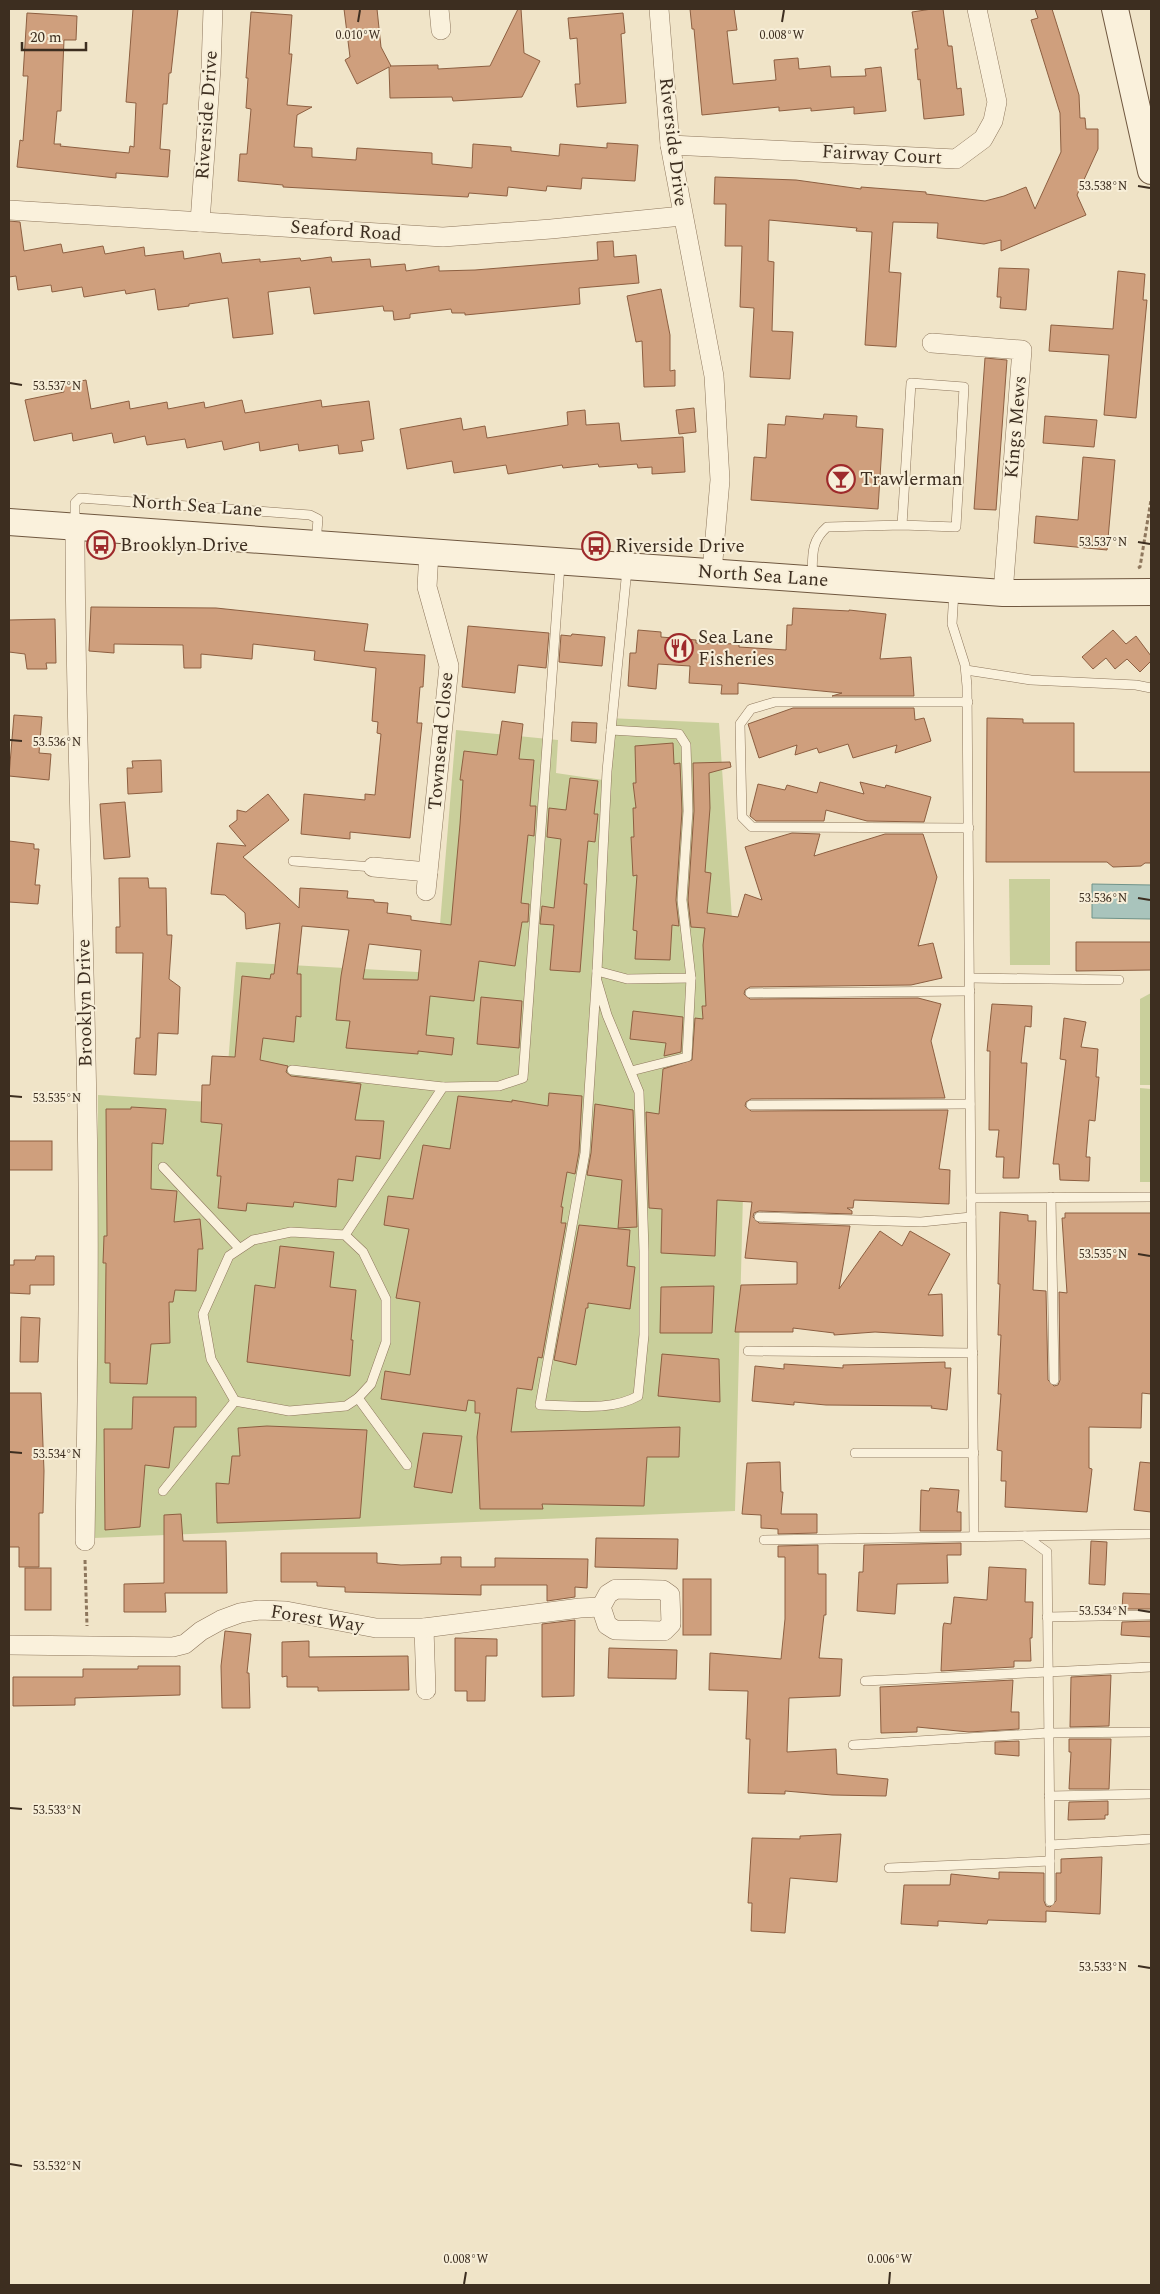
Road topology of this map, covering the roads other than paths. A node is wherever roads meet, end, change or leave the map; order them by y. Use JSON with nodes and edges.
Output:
{"nodes":[{"id":1,"x":213,"y":9,"type":"edge"},
{"id":2,"x":439,"y":9,"type":"edge"},
{"id":3,"x":659,"y":9,"type":"edge"},
{"id":4,"x":977,"y":9,"type":"edge"},
{"id":5,"x":1115,"y":9,"type":"edge"},
{"id":6,"x":441,"y":30,"type":"dead end"},
{"id":7,"x":670,"y":145,"type":"junction"},
{"id":8,"x":1151,"y":171,"type":"edge"},
{"id":9,"x":9,"y":210,"type":"edge"},
{"id":10,"x":682,"y":216,"type":"junction"},
{"id":11,"x":200,"y":222,"type":"junction"},
{"id":12,"x":932,"y":343,"type":"dead end"},
{"id":13,"x":9,"y":522,"type":"edge"},
{"id":14,"x":75,"y":525,"type":"junction"},
{"id":15,"x":902,"y":525,"type":"junction"},
{"id":16,"x":429,"y":552,"type":"junction"},
{"id":17,"x":560,"y":561,"type":"junction"},
{"id":18,"x":628,"y":566,"type":"junction"},
{"id":19,"x":712,"y":572,"type":"junction"},
{"id":20,"x":812,"y":580,"type":"junction"},
{"id":21,"x":955,"y":589,"type":"junction"},
{"id":22,"x":1151,"y":592,"type":"edge"},
{"id":23,"x":1003,"y":593,"type":"junction"},
{"id":24,"x":966,"y":670,"type":"junction"},
{"id":25,"x":1151,"y":688,"type":"edge"},
{"id":26,"x":968,"y":702,"type":"junction"},
{"id":27,"x":611,"y":730,"type":"junction"},
{"id":28,"x":969,"y":828,"type":"junction"},
{"id":29,"x":293,"y":861,"type":"dead end"},
{"id":30,"x":373,"y":868,"type":"joint"},
{"id":31,"x":597,"y":971,"type":"junction"},
{"id":32,"x":691,"y":978,"type":"junction"},
{"id":33,"x":970,"y":978,"type":"junction"},
{"id":34,"x":1120,"y":980,"type":"dead end"},
{"id":35,"x":597,"y":981,"type":"junction"},
{"id":36,"x":970,"y":991,"type":"junction"},
{"id":37,"x":750,"y":993,"type":"dead end"},
{"id":38,"x":292,"y":1070,"type":"dead end"},
{"id":39,"x":631,"y":1071,"type":"junction"},
{"id":40,"x":443,"y":1087,"type":"junction"},
{"id":41,"x":970,"y":1104,"type":"junction"},
{"id":42,"x":751,"y":1105,"type":"dead end"},
{"id":43,"x":163,"y":1167,"type":"dead end"},
{"id":44,"x":1051,"y":1197,"type":"junction"},
{"id":45,"x":1151,"y":1197,"type":"edge"},
{"id":46,"x":971,"y":1198,"type":"junction"},
{"id":47,"x":759,"y":1217,"type":"dead end"},
{"id":48,"x":971,"y":1217,"type":"junction"},
{"id":49,"x":345,"y":1235,"type":"junction"},
{"id":50,"x":239,"y":1248,"type":"junction"},
{"id":51,"x":748,"y":1351,"type":"dead end"},
{"id":52,"x":973,"y":1353,"type":"junction"},
{"id":53,"x":1054,"y":1380,"type":"dead end"},
{"id":54,"x":358,"y":1398,"type":"junction"},
{"id":55,"x":236,"y":1401,"type":"junction"},
{"id":56,"x":855,"y":1452,"type":"dead end"},
{"id":57,"x":974,"y":1452,"type":"junction"},
{"id":58,"x":407,"y":1465,"type":"dead end"},
{"id":59,"x":163,"y":1491,"type":"dead end"},
{"id":60,"x":1151,"y":1534,"type":"edge"},
{"id":61,"x":974,"y":1536,"type":"junction"},
{"id":62,"x":1024,"y":1536,"type":"junction"},
{"id":63,"x":85,"y":1540,"type":"road end"},
{"id":64,"x":764,"y":1540,"type":"dead end"},
{"id":65,"x":601,"y":1607,"type":"dead end"},
{"id":66,"x":1151,"y":1615,"type":"edge"},
{"id":67,"x":1047,"y":1617,"type":"junction"},
{"id":68,"x":424,"y":1628,"type":"junction"},
{"id":69,"x":9,"y":1645,"type":"edge"},
{"id":70,"x":1151,"y":1667,"type":"edge"},
{"id":71,"x":1048,"y":1671,"type":"junction"},
{"id":72,"x":865,"y":1681,"type":"dead end"},
{"id":73,"x":426,"y":1690,"type":"dead end"},
{"id":74,"x":1048,"y":1732,"type":"junction"},
{"id":75,"x":1151,"y":1732,"type":"edge"},
{"id":76,"x":853,"y":1745,"type":"dead end"},
{"id":77,"x":1151,"y":1794,"type":"edge"},
{"id":78,"x":1049,"y":1796,"type":"junction"},
{"id":79,"x":1151,"y":1840,"type":"edge"},
{"id":80,"x":1050,"y":1844,"type":"junction"},
{"id":81,"x":1050,"y":1861,"type":"junction"},
{"id":82,"x":889,"y":1868,"type":"dead end"},
{"id":83,"x":1050,"y":1901,"type":"dead end"}],
"edges":[{"from":1,"to":11,"type":"street","name":"Riverside Drive"},
{"from":2,"to":6,"type":"street"},
{"from":3,"to":7,"type":"street","name":"Riverside Drive"},
{"from":4,"to":7,"type":"street","name":"Fairway Court"},
{"from":5,"to":8,"type":"street"},
{"from":7,"to":10,"type":"street","name":"Riverside Drive"},
{"from":9,"to":11,"type":"street","name":"Seaford Road"},
{"from":10,"to":11,"type":"street","name":"Seaford Road"},
{"from":10,"to":19,"type":"street","name":"Riverside Drive"},
{"from":12,"to":23,"type":"street","name":"Kings Mews"},
{"from":13,"to":14,"type":"street","name":"North Sea Lane"},
{"from":14,"to":16,"type":"street","name":"North Sea Lane"},
{"from":14,"to":63,"type":"street","name":"Brooklyn Drive"},
{"from":15,"to":15,"type":"lane"},
{"from":15,"to":20,"type":"lane"},
{"from":16,"to":17,"type":"street","name":"North Sea Lane"},
{"from":16,"to":30,"type":"street","name":"Townsend Close"},
{"from":17,"to":18,"type":"street","name":"North Sea Lane"},
{"from":17,"to":40,"type":"lane"},
{"from":18,"to":19,"type":"street","name":"North Sea Lane"},
{"from":18,"to":27,"type":"lane"},
{"from":19,"to":20,"type":"street","name":"North Sea Lane"},
{"from":20,"to":21,"type":"street","name":"North Sea Lane"},
{"from":21,"to":23,"type":"street","name":"North Sea Lane"},
{"from":21,"to":24,"type":"lane"},
{"from":22,"to":23,"type":"street","name":"North Sea Lane"},
{"from":24,"to":25,"type":"lane"},
{"from":24,"to":26,"type":"lane"},
{"from":26,"to":28,"type":"lane"},
{"from":26,"to":28,"type":"lane"},
{"from":27,"to":31,"type":"lane"},
{"from":27,"to":32,"type":"lane"},
{"from":28,"to":33,"type":"lane"},
{"from":29,"to":30,"type":"lane"},
{"from":31,"to":32,"type":"lane"},
{"from":31,"to":35,"type":"lane"},
{"from":32,"to":39,"type":"lane"},
{"from":33,"to":34,"type":"lane"},
{"from":33,"to":36,"type":"lane"},
{"from":35,"to":39,"type":"lane"},
{"from":35,"to":39,"type":"lane"},
{"from":36,"to":37,"type":"lane"},
{"from":36,"to":41,"type":"lane"},
{"from":38,"to":40,"type":"lane"},
{"from":40,"to":49,"type":"lane"},
{"from":41,"to":42,"type":"lane"},
{"from":41,"to":46,"type":"lane"},
{"from":43,"to":50,"type":"lane"},
{"from":44,"to":45,"type":"lane"},
{"from":44,"to":46,"type":"lane"},
{"from":44,"to":53,"type":"lane"},
{"from":46,"to":48,"type":"lane"},
{"from":47,"to":48,"type":"lane"},
{"from":48,"to":52,"type":"lane"},
{"from":49,"to":50,"type":"lane"},
{"from":49,"to":54,"type":"lane"},
{"from":50,"to":55,"type":"lane"},
{"from":51,"to":52,"type":"lane"},
{"from":52,"to":57,"type":"lane"},
{"from":54,"to":55,"type":"lane"},
{"from":54,"to":58,"type":"lane"},
{"from":55,"to":59,"type":"lane"},
{"from":56,"to":57,"type":"lane"},
{"from":57,"to":61,"type":"lane"},
{"from":60,"to":62,"type":"lane"},
{"from":61,"to":62,"type":"lane"},
{"from":61,"to":64,"type":"lane"},
{"from":62,"to":67,"type":"lane"},
{"from":65,"to":68,"type":"street","name":"Forest Way"},
{"from":66,"to":67,"type":"lane"},
{"from":67,"to":71,"type":"lane"},
{"from":68,"to":69,"type":"street","name":"Forest Way"},
{"from":68,"to":73,"type":"street"},
{"from":70,"to":71,"type":"lane"},
{"from":71,"to":72,"type":"lane"},
{"from":71,"to":74,"type":"lane"},
{"from":74,"to":75,"type":"lane"},
{"from":74,"to":76,"type":"lane"},
{"from":74,"to":78,"type":"lane"},
{"from":77,"to":78,"type":"lane"},
{"from":78,"to":80,"type":"lane"},
{"from":79,"to":80,"type":"lane"},
{"from":80,"to":81,"type":"lane"},
{"from":81,"to":82,"type":"lane"},
{"from":81,"to":83,"type":"lane"}]}
